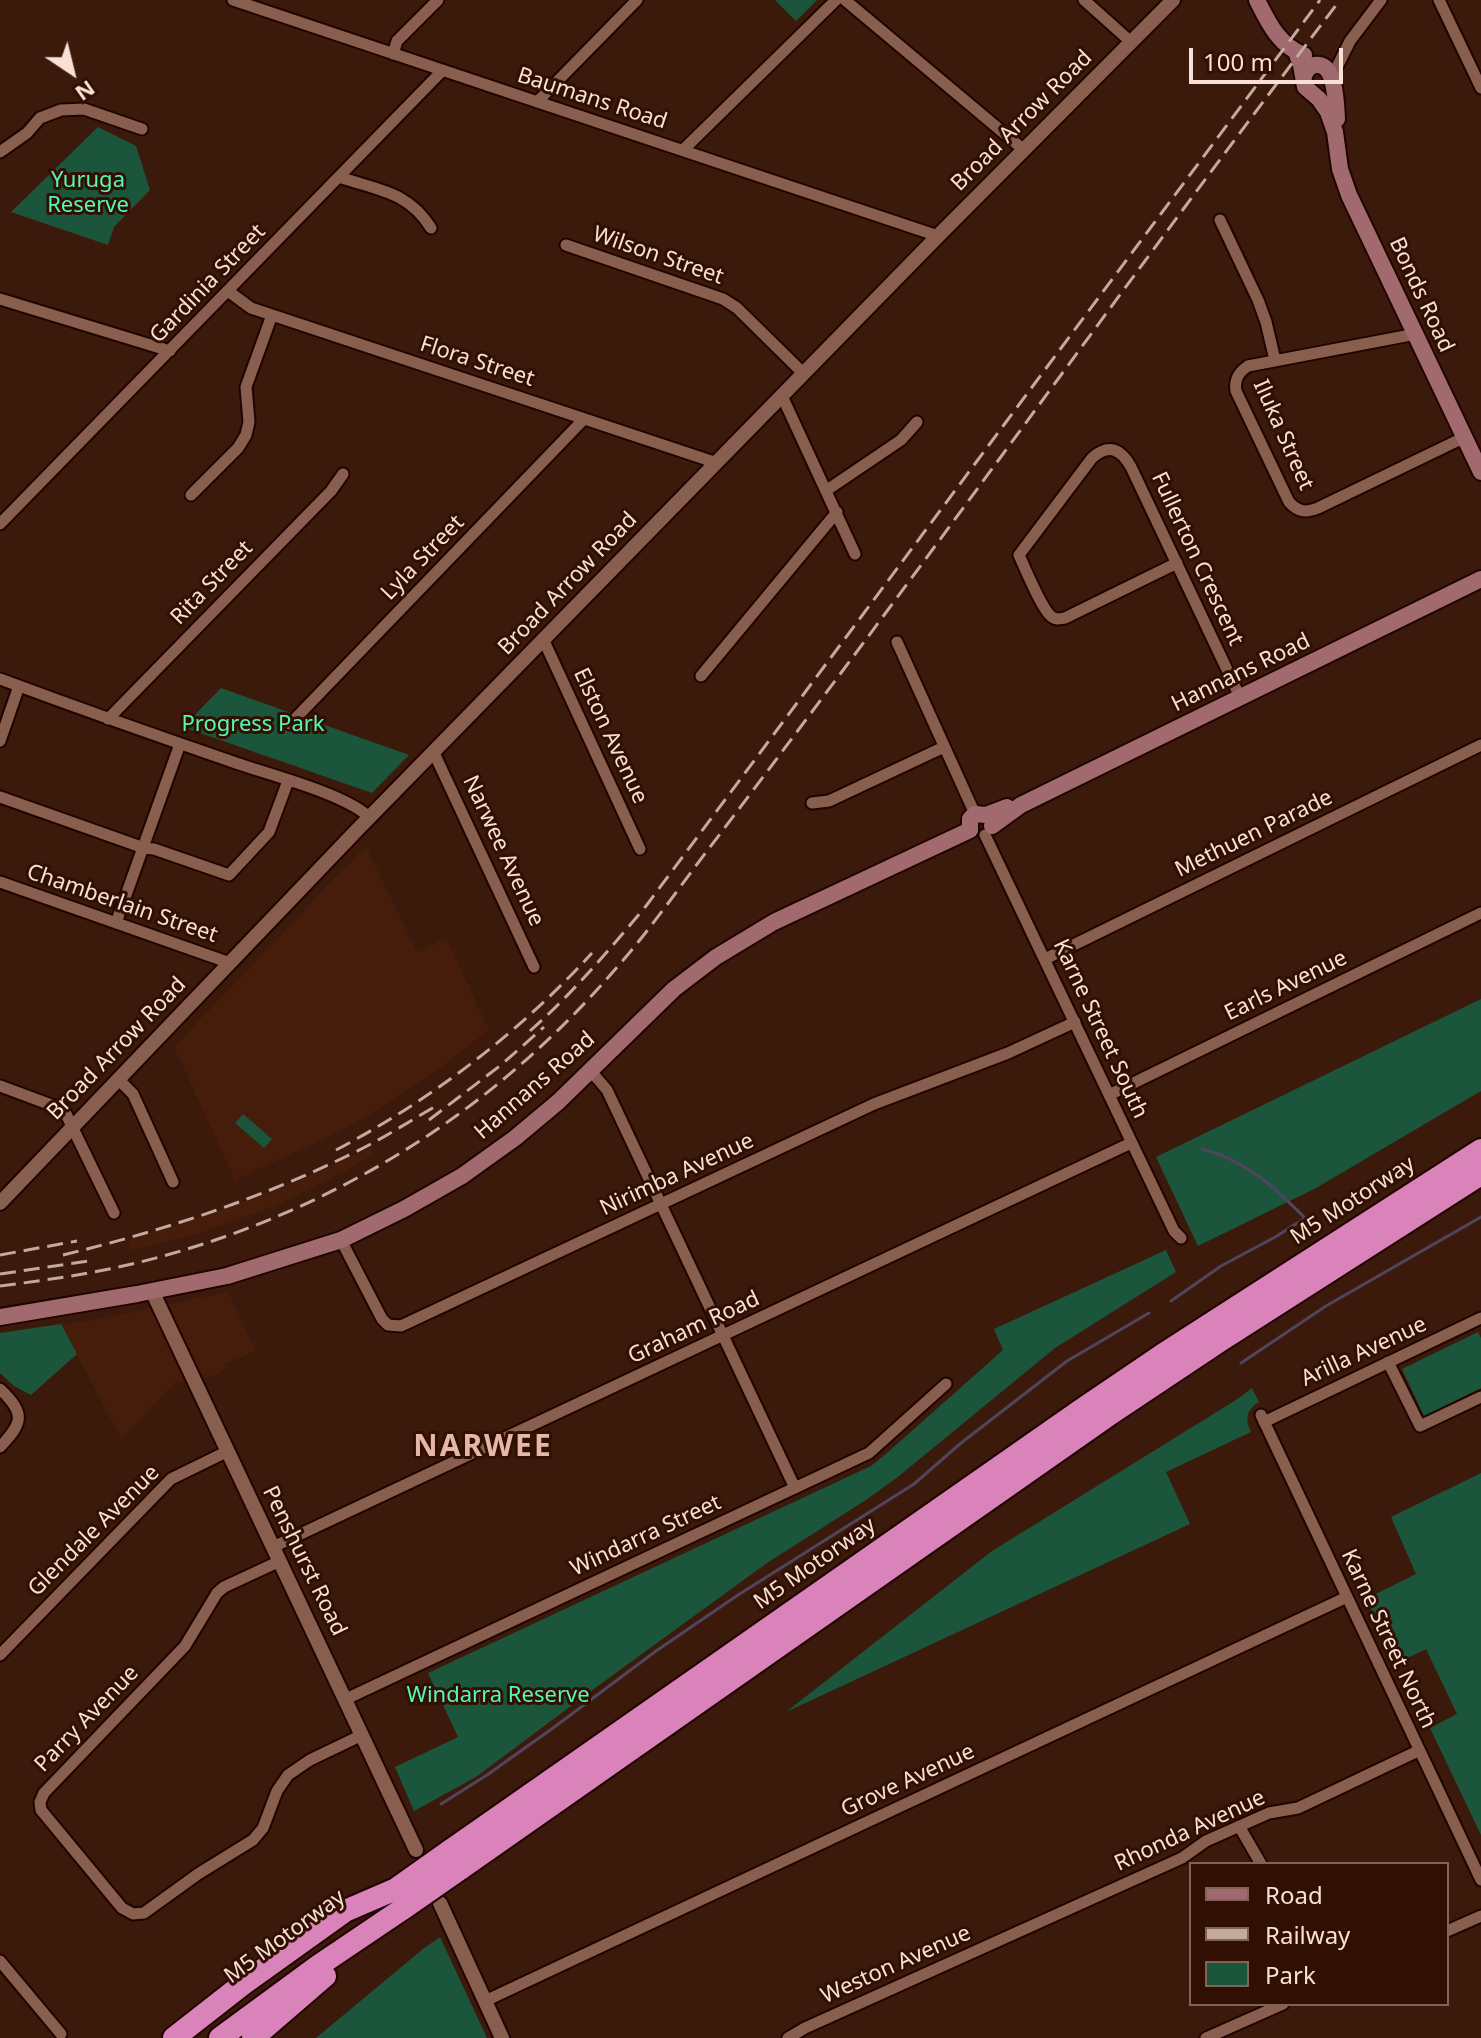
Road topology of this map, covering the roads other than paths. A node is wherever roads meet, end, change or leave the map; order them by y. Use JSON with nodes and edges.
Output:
{"nodes":[{"id":1,"x":438,"y":0,"type":"edge"},
{"id":2,"x":637,"y":0,"type":"edge"},
{"id":3,"x":836,"y":0,"type":"edge"},
{"id":4,"x":845,"y":0,"type":"edge"},
{"id":5,"x":1084,"y":0,"type":"edge"},
{"id":6,"x":1173,"y":0,"type":"edge"},
{"id":7,"x":1257,"y":0,"type":"edge"},
{"id":8,"x":1381,"y":0,"type":"edge"},
{"id":9,"x":1439,"y":0,"type":"edge"},
{"id":10,"x":238,"y":1,"type":"edge"},
{"id":11,"x":1350,"y":41,"type":"junction"},
{"id":12,"x":1131,"y":42,"type":"junction"},
{"id":13,"x":393,"y":54,"type":"junction"},
{"id":14,"x":1314,"y":68,"type":"junction"},
{"id":15,"x":443,"y":70,"type":"junction"},
{"id":16,"x":1332,"y":78,"type":"junction"},
{"id":17,"x":1481,"y":88,"type":"edge"},
{"id":18,"x":1312,"y":93,"type":"junction"},
{"id":19,"x":537,"y":102,"type":"junction"},
{"id":20,"x":142,"y":129,"type":"dead end"},
{"id":21,"x":1335,"y":132,"type":"junction"},
{"id":22,"x":683,"y":150,"type":"junction"},
{"id":23,"x":1024,"y":150,"type":"junction"},
{"id":24,"x":0,"y":152,"type":"edge"},
{"id":25,"x":339,"y":177,"type":"junction"},
{"id":26,"x":1220,"y":220,"type":"dead end"},
{"id":27,"x":431,"y":228,"type":"dead end"},
{"id":28,"x":938,"y":236,"type":"junction"},
{"id":29,"x":566,"y":245,"type":"dead end"},
{"id":30,"x":228,"y":291,"type":"junction"},
{"id":31,"x":0,"y":299,"type":"edge"},
{"id":32,"x":272,"y":315,"type":"junction"},
{"id":33,"x":1416,"y":334,"type":"junction"},
{"id":34,"x":170,"y":351,"type":"junction"},
{"id":35,"x":1275,"y":360,"type":"junction"},
{"id":36,"x":804,"y":374,"type":"junction"},
{"id":37,"x":782,"y":396,"type":"junction"},
{"id":38,"x":584,"y":419,"type":"junction"},
{"id":39,"x":917,"y":422,"type":"dead end"},
{"id":40,"x":1465,"y":437,"type":"junction"},
{"id":41,"x":717,"y":463,"type":"junction"},
{"id":42,"x":1481,"y":472,"type":"edge"},
{"id":43,"x":343,"y":474,"type":"dead end"},
{"id":44,"x":827,"y":490,"type":"junction"},
{"id":45,"x":191,"y":495,"type":"dead end"},
{"id":46,"x":837,"y":512,"type":"junction"},
{"id":47,"x":0,"y":524,"type":"edge"},
{"id":48,"x":855,"y":554,"type":"dead end"},
{"id":49,"x":1177,"y":563,"type":"junction"},
{"id":50,"x":1481,"y":579,"type":"edge"},
{"id":51,"x":544,"y":641,"type":"junction"},
{"id":52,"x":897,"y":642,"type":"dead end"},
{"id":53,"x":701,"y":676,"type":"dead end"},
{"id":54,"x":0,"y":679,"type":"edge"},
{"id":55,"x":19,"y":686,"type":"junction"},
{"id":56,"x":1240,"y":697,"type":"junction"},
{"id":57,"x":108,"y":719,"type":"junction"},
{"id":58,"x":290,"y":724,"type":"dead end"},
{"id":59,"x":0,"y":741,"type":"edge"},
{"id":60,"x":180,"y":744,"type":"junction"},
{"id":61,"x":1481,"y":745,"type":"edge"},
{"id":62,"x":944,"y":747,"type":"junction"},
{"id":63,"x":434,"y":753,"type":"junction"},
{"id":64,"x":288,"y":781,"type":"junction"},
{"id":65,"x":0,"y":797,"type":"edge"},
{"id":66,"x":812,"y":803,"type":"dead end"},
{"id":67,"x":370,"y":818,"type":"junction"},
{"id":68,"x":982,"y":824,"type":"junction"},
{"id":69,"x":144,"y":848,"type":"junction"},
{"id":70,"x":640,"y":849,"type":"dead end"},
{"id":71,"x":0,"y":882,"type":"edge"},
{"id":72,"x":1481,"y":913,"type":"edge"},
{"id":73,"x":116,"y":923,"type":"junction"},
{"id":74,"x":1045,"y":959,"type":"junction"},
{"id":75,"x":230,"y":963,"type":"junction"},
{"id":76,"x":534,"y":967,"type":"dead end"},
{"id":77,"x":1075,"y":1022,"type":"junction"},
{"id":78,"x":590,"y":1070,"type":"junction"},
{"id":79,"x":119,"y":1080,"type":"junction"},
{"id":80,"x":0,"y":1086,"type":"edge"},
{"id":81,"x":1109,"y":1095,"type":"junction"},
{"id":82,"x":73,"y":1127,"type":"junction"},
{"id":83,"x":1131,"y":1143,"type":"junction"},
{"id":84,"x":1481,"y":1150,"type":"edge"},
{"id":85,"x":1481,"y":1174,"type":"edge"},
{"id":86,"x":173,"y":1182,"type":"dead end"},
{"id":87,"x":0,"y":1203,"type":"edge"},
{"id":88,"x":661,"y":1204,"type":"junction"},
{"id":89,"x":114,"y":1213,"type":"dead end"},
{"id":90,"x":1181,"y":1238,"type":"dead end"},
{"id":91,"x":341,"y":1240,"type":"junction"},
{"id":92,"x":152,"y":1291,"type":"junction"},
{"id":93,"x":0,"y":1317,"type":"edge"},
{"id":94,"x":1481,"y":1318,"type":"edge"},
{"id":95,"x":724,"y":1336,"type":"junction"},
{"id":96,"x":1388,"y":1362,"type":"junction"},
{"id":97,"x":946,"y":1384,"type":"dead end"},
{"id":98,"x":0,"y":1389,"type":"edge"},
{"id":99,"x":1481,"y":1397,"type":"edge"},
{"id":100,"x":1262,"y":1418,"type":"joint"},
{"id":101,"x":0,"y":1447,"type":"edge"},
{"id":102,"x":228,"y":1451,"type":"junction"},
{"id":103,"x":795,"y":1488,"type":"junction"},
{"id":104,"x":276,"y":1554,"type":"junction"},
{"id":105,"x":1347,"y":1597,"type":"junction"},
{"id":106,"x":0,"y":1655,"type":"edge"},
{"id":107,"x":346,"y":1699,"type":"junction"},
{"id":108,"x":362,"y":1735,"type":"junction"},
{"id":109,"x":1418,"y":1751,"type":"junction"},
{"id":110,"x":1239,"y":1826,"type":"junction"},
{"id":111,"x":416,"y":1850,"type":"dead end"},
{"id":112,"x":456,"y":1860,"type":"junction"},
{"id":113,"x":1260,"y":1862,"type":"edge"},
{"id":114,"x":1481,"y":1880,"type":"edge"},
{"id":115,"x":400,"y":1898,"type":"junction"},
{"id":116,"x":440,"y":1903,"type":"dead end"},
{"id":117,"x":1481,"y":1916,"type":"edge"},
{"id":118,"x":1022,"y":1929,"type":"joint"},
{"id":119,"x":1449,"y":1930,"type":"edge"},
{"id":120,"x":0,"y":1961,"type":"edge"},
{"id":121,"x":485,"y":2001,"type":"junction"},
{"id":122,"x":1278,"y":2006,"type":"edge"},
{"id":123,"x":61,"y":2034,"type":"dead end"},
{"id":124,"x":174,"y":2038,"type":"edge"},
{"id":125,"x":191,"y":2038,"type":"edge"},
{"id":126,"x":220,"y":2038,"type":"edge"},
{"id":127,"x":253,"y":2038,"type":"edge"},
{"id":128,"x":502,"y":2038,"type":"edge"},
{"id":129,"x":788,"y":2038,"type":"edge"},
{"id":130,"x":1206,"y":2038,"type":"edge"}],
"edges":[{"from":1,"to":13,"type":"street"},
{"from":2,"to":19,"type":"street"},
{"from":3,"to":22,"type":"street"},
{"from":4,"to":23,"type":"street"},
{"from":5,"to":12,"type":"street"},
{"from":6,"to":12,"type":"street","name":"Broad Arrow Road"},
{"from":7,"to":14,"type":"main road"},
{"from":8,"to":11,"type":"street"},
{"from":9,"to":17,"type":"street"},
{"from":10,"to":13,"type":"street","name":"Baumans Road"},
{"from":11,"to":14,"type":"street"},
{"from":11,"to":16,"type":"street"},
{"from":12,"to":23,"type":"street","name":"Broad Arrow Road"},
{"from":13,"to":15,"type":"street","name":"Baumans Road"},
{"from":14,"to":16,"type":"main road"},
{"from":14,"to":18,"type":"main road"},
{"from":15,"to":19,"type":"street","name":"Baumans Road"},
{"from":15,"to":25,"type":"street","name":"Gardinia Street"},
{"from":16,"to":18,"type":"main road"},
{"from":16,"to":21,"type":"main road","name":"Bonds Road"},
{"from":18,"to":21,"type":"main road","name":"Bonds Road"},
{"from":19,"to":22,"type":"street","name":"Baumans Road"},
{"from":20,"to":24,"type":"street"},
{"from":21,"to":33,"type":"main road","name":"Bonds Road"},
{"from":22,"to":28,"type":"street","name":"Baumans Road"},
{"from":23,"to":28,"type":"street","name":"Broad Arrow Road"},
{"from":25,"to":27,"type":"street"},
{"from":25,"to":30,"type":"street","name":"Gardinia Street"},
{"from":26,"to":35,"type":"street"},
{"from":28,"to":36,"type":"street","name":"Broad Arrow Road"},
{"from":29,"to":36,"type":"street","name":"Wilson Street"},
{"from":30,"to":32,"type":"street","name":"Flora Street"},
{"from":30,"to":34,"type":"street","name":"Gardinia Street"},
{"from":31,"to":34,"type":"street"},
{"from":32,"to":38,"type":"street","name":"Flora Street"},
{"from":32,"to":45,"type":"street"},
{"from":33,"to":35,"type":"street","name":"Iluka Street"},
{"from":33,"to":40,"type":"main road","name":"Bonds Road"},
{"from":34,"to":47,"type":"street","name":"Gardinia Street"},
{"from":35,"to":40,"type":"street","name":"Iluka Street"},
{"from":36,"to":37,"type":"street","name":"Broad Arrow Road"},
{"from":37,"to":41,"type":"street","name":"Broad Arrow Road"},
{"from":37,"to":44,"type":"street"},
{"from":38,"to":41,"type":"street","name":"Flora Street"},
{"from":38,"to":58,"type":"street","name":"Lyla Street"},
{"from":39,"to":44,"type":"street"},
{"from":40,"to":42,"type":"main road","name":"Bonds Road"},
{"from":41,"to":51,"type":"street","name":"Broad Arrow Road"},
{"from":43,"to":57,"type":"street","name":"Rita Street"},
{"from":44,"to":46,"type":"street"},
{"from":46,"to":48,"type":"street"},
{"from":46,"to":53,"type":"street"},
{"from":49,"to":49,"type":"street","name":"Fullerton Crescent"},
{"from":49,"to":56,"type":"street","name":"Fullerton Crescent"},
{"from":50,"to":56,"type":"main road","name":"Hannans Road"},
{"from":51,"to":63,"type":"street","name":"Broad Arrow Road"},
{"from":51,"to":70,"type":"street","name":"Elston Avenue"},
{"from":52,"to":62,"type":"street","name":"Karne Street South"},
{"from":54,"to":55,"type":"street"},
{"from":55,"to":57,"type":"street"},
{"from":55,"to":59,"type":"street"},
{"from":56,"to":68,"type":"main road","name":"Hannans Road"},
{"from":57,"to":60,"type":"street"},
{"from":60,"to":64,"type":"street"},
{"from":60,"to":69,"type":"street"},
{"from":61,"to":74,"type":"street","name":"Methuen Parade"},
{"from":62,"to":66,"type":"street"},
{"from":62,"to":68,"type":"street","name":"Karne Street South"},
{"from":63,"to":67,"type":"street","name":"Broad Arrow Road"},
{"from":63,"to":76,"type":"street","name":"Narwee Avenue"},
{"from":64,"to":67,"type":"street"},
{"from":64,"to":69,"type":"street"},
{"from":65,"to":69,"type":"street"},
{"from":67,"to":75,"type":"street","name":"Broad Arrow Road"},
{"from":68,"to":74,"type":"street","name":"Karne Street South"},
{"from":68,"to":78,"type":"main road","name":"Hannans Road"},
{"from":69,"to":73,"type":"street"},
{"from":71,"to":73,"type":"street","name":"Chamberlain Street"},
{"from":72,"to":81,"type":"street","name":"Earls Avenue"},
{"from":73,"to":75,"type":"street","name":"Chamberlain Street"},
{"from":74,"to":77,"type":"street","name":"Karne Street South"},
{"from":75,"to":79,"type":"street","name":"Broad Arrow Road"},
{"from":77,"to":81,"type":"street","name":"Karne Street South"},
{"from":77,"to":88,"type":"street","name":"Nirimba Avenue"},
{"from":78,"to":88,"type":"street"},
{"from":78,"to":91,"type":"main road","name":"Hannans Road"},
{"from":79,"to":82,"type":"street","name":"Broad Arrow Road"},
{"from":79,"to":86,"type":"street"},
{"from":80,"to":82,"type":"street"},
{"from":81,"to":83,"type":"street","name":"Karne Street South"},
{"from":82,"to":87,"type":"street","name":"Broad Arrow Road"},
{"from":82,"to":89,"type":"street"},
{"from":83,"to":90,"type":"street","name":"Karne Street South"},
{"from":83,"to":95,"type":"street","name":"Graham Road"},
{"from":84,"to":112,"type":"highway","name":"M5 Motorway"},
{"from":85,"to":112,"type":"highway","name":"M5 Motorway"},
{"from":88,"to":91,"type":"street","name":"Nirimba Avenue"},
{"from":88,"to":95,"type":"street"},
{"from":91,"to":92,"type":"main road","name":"Hannans Road"},
{"from":92,"to":93,"type":"main road","name":"Hannans Road"},
{"from":92,"to":102,"type":"street","name":"Penshurst Road"},
{"from":94,"to":96,"type":"street","name":"Arilla Avenue"},
{"from":95,"to":103,"type":"street"},
{"from":95,"to":104,"type":"street","name":"Graham Road"},
{"from":96,"to":99,"type":"street"},
{"from":96,"to":100,"type":"street","name":"Arilla Avenue"},
{"from":97,"to":103,"type":"street","name":"Windarra Street"},
{"from":98,"to":101,"type":"street"},
{"from":100,"to":105,"type":"street","name":"Karne Street North"},
{"from":102,"to":104,"type":"street","name":"Penshurst Road"},
{"from":102,"to":106,"type":"street","name":"Glendale Avenue"},
{"from":103,"to":107,"type":"street","name":"Windarra Street"},
{"from":104,"to":107,"type":"street","name":"Penshurst Road"},
{"from":104,"to":108,"type":"street","name":"Parry Avenue"},
{"from":105,"to":109,"type":"street","name":"Karne Street North"},
{"from":105,"to":121,"type":"street","name":"Grove Avenue"},
{"from":107,"to":108,"type":"street","name":"Penshurst Road"},
{"from":108,"to":111,"type":"street","name":"Penshurst Road"},
{"from":109,"to":110,"type":"street","name":"Rhonda Avenue"},
{"from":109,"to":114,"type":"street","name":"Karne Street North"},
{"from":110,"to":113,"type":"street"},
{"from":110,"to":118,"type":"street","name":"Rhonda Avenue"},
{"from":112,"to":115,"type":"highway","name":"M5 Motorway","bridge":true},
{"from":115,"to":124,"type":"highway"},
{"from":115,"to":125,"type":"highway","name":"M5 Motorway"},
{"from":115,"to":126,"type":"highway","name":"M5 Motorway"},
{"from":115,"to":127,"type":"highway"},
{"from":116,"to":121,"type":"street"},
{"from":117,"to":119,"type":"street"},
{"from":118,"to":129,"type":"street","name":"Weston Avenue"},
{"from":120,"to":123,"type":"street"},
{"from":121,"to":128,"type":"street"},
{"from":122,"to":130,"type":"street"}]}
